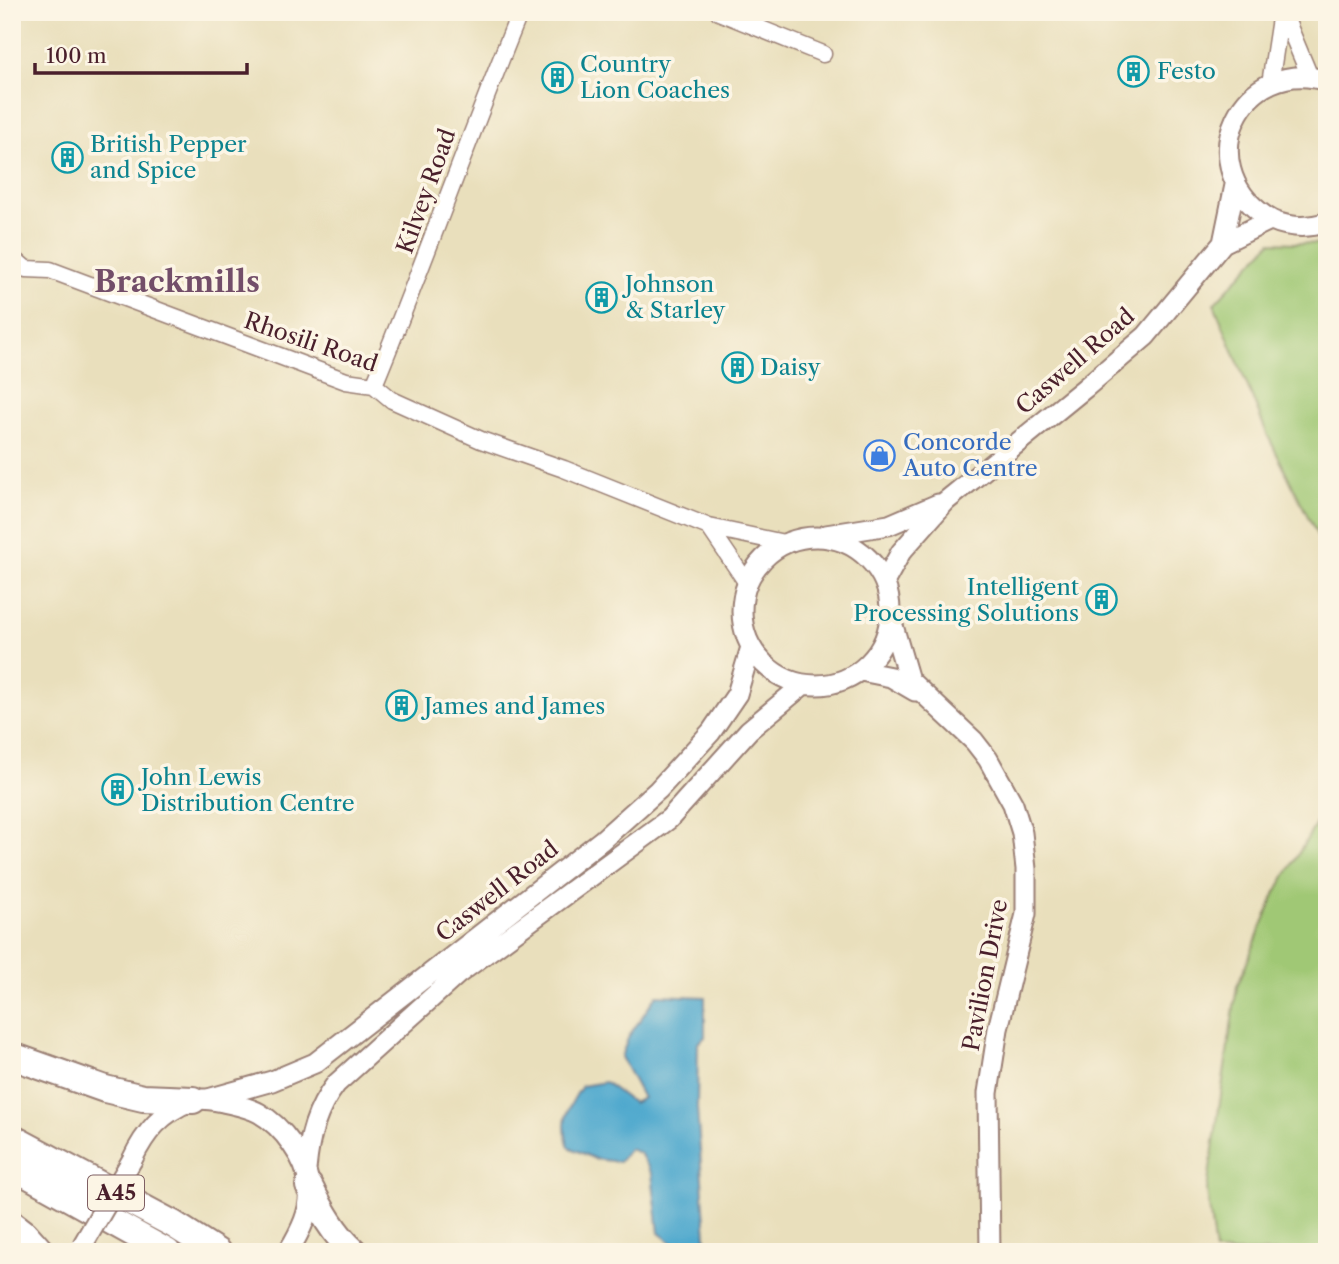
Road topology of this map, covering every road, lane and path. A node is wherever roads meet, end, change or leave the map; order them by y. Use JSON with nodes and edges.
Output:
{"nodes":[{"id":1,"x":520,"y":12,"type":"edge"},
{"id":2,"x":719,"y":12,"type":"edge"},
{"id":3,"x":1282,"y":12,"type":"edge"},
{"id":4,"x":823,"y":54,"type":"dead end"},
{"id":5,"x":1318,"y":79,"type":"edge"},
{"id":6,"x":1270,"y":84,"type":"junction"},
{"id":7,"x":1235,"y":185,"type":"junction"},
{"id":8,"x":1270,"y":220,"type":"junction"},
{"id":9,"x":1327,"y":222,"type":"edge"},
{"id":10,"x":1223,"y":243,"type":"junction"},
{"id":11,"x":12,"y":257,"type":"edge"},
{"id":12,"x":374,"y":385,"type":"junction"},
{"id":13,"x":946,"y":501,"type":"junction"},
{"id":14,"x":709,"y":527,"type":"junction"},
{"id":15,"x":817,"y":536,"type":"junction"},
{"id":16,"x":784,"y":543,"type":"junction"},
{"id":17,"x":885,"y":581,"type":"junction"},
{"id":18,"x":747,"y":583,"type":"junction"},
{"id":19,"x":891,"y":619,"type":"junction"},
{"id":20,"x":751,"y":647,"type":"junction"},
{"id":21,"x":861,"y":671,"type":"junction"},
{"id":22,"x":803,"y":685,"type":"junction"},
{"id":23,"x":928,"y":699,"type":"junction"},
{"id":24,"x":12,"y":1056,"type":"edge"},
{"id":25,"x":201,"y":1099,"type":"junction"},
{"id":26,"x":12,"y":1139,"type":"edge"},
{"id":27,"x":12,"y":1166,"type":"edge"},
{"id":28,"x":308,"y":1178,"type":"junction"},
{"id":29,"x":12,"y":1224,"type":"edge"},
{"id":30,"x":81,"y":1249,"type":"edge"},
{"id":31,"x":41,"y":1252,"type":"edge"},
{"id":32,"x":167,"y":1252,"type":"edge"},
{"id":33,"x":217,"y":1252,"type":"edge"},
{"id":34,"x":288,"y":1252,"type":"edge"},
{"id":35,"x":354,"y":1252,"type":"edge"},
{"id":36,"x":990,"y":1252,"type":"edge"}],
"edges":[{"from":1,"to":12,"type":"street","name":"Kilvey Road"},
{"from":2,"to":4,"type":"street"},
{"from":3,"to":5,"type":"street"},
{"from":3,"to":6,"type":"street"},
{"from":5,"to":6,"type":"street"},
{"from":6,"to":7,"type":"street"},
{"from":7,"to":8,"type":"street"},
{"from":7,"to":10,"type":"street","name":"Caswell Road"},
{"from":8,"to":9,"type":"street"},
{"from":8,"to":10,"type":"street","name":"Caswell Road"},
{"from":10,"to":13,"type":"street","name":"Caswell Road"},
{"from":11,"to":12,"type":"street","name":"Rhosili Road"},
{"from":12,"to":14,"type":"street","name":"Rhosili Road"},
{"from":13,"to":15,"type":"street","name":"Caswell Road"},
{"from":13,"to":17,"type":"street","name":"Caswell Road"},
{"from":14,"to":16,"type":"street","name":"Rhosili Road"},
{"from":14,"to":18,"type":"street"},
{"from":15,"to":16,"type":"street"},
{"from":15,"to":17,"type":"street"},
{"from":16,"to":18,"type":"street"},
{"from":17,"to":19,"type":"street"},
{"from":18,"to":20,"type":"street"},
{"from":19,"to":21,"type":"street"},
{"from":19,"to":23,"type":"street","name":"Pavilion Drive"},
{"from":20,"to":22,"type":"street"},
{"from":20,"to":25,"type":"street","name":"Caswell Road"},
{"from":21,"to":22,"type":"street"},
{"from":21,"to":23,"type":"street","name":"Pavilion Drive"},
{"from":22,"to":28,"type":"street","name":"Caswell Road"},
{"from":23,"to":36,"type":"street","name":"Pavilion Drive"},
{"from":24,"to":25,"type":"highway"},
{"from":25,"to":28,"type":"street"},
{"from":25,"to":30,"type":"street","name":"Caswell Road","bridge":true},
{"from":26,"to":33,"type":"highway","number":"A45"},
{"from":27,"to":32,"type":"highway","number":"A45"},
{"from":28,"to":34,"type":"street","name":"Caswell Road"},
{"from":28,"to":35,"type":"highway"},
{"from":29,"to":31,"type":"highway"}]}
